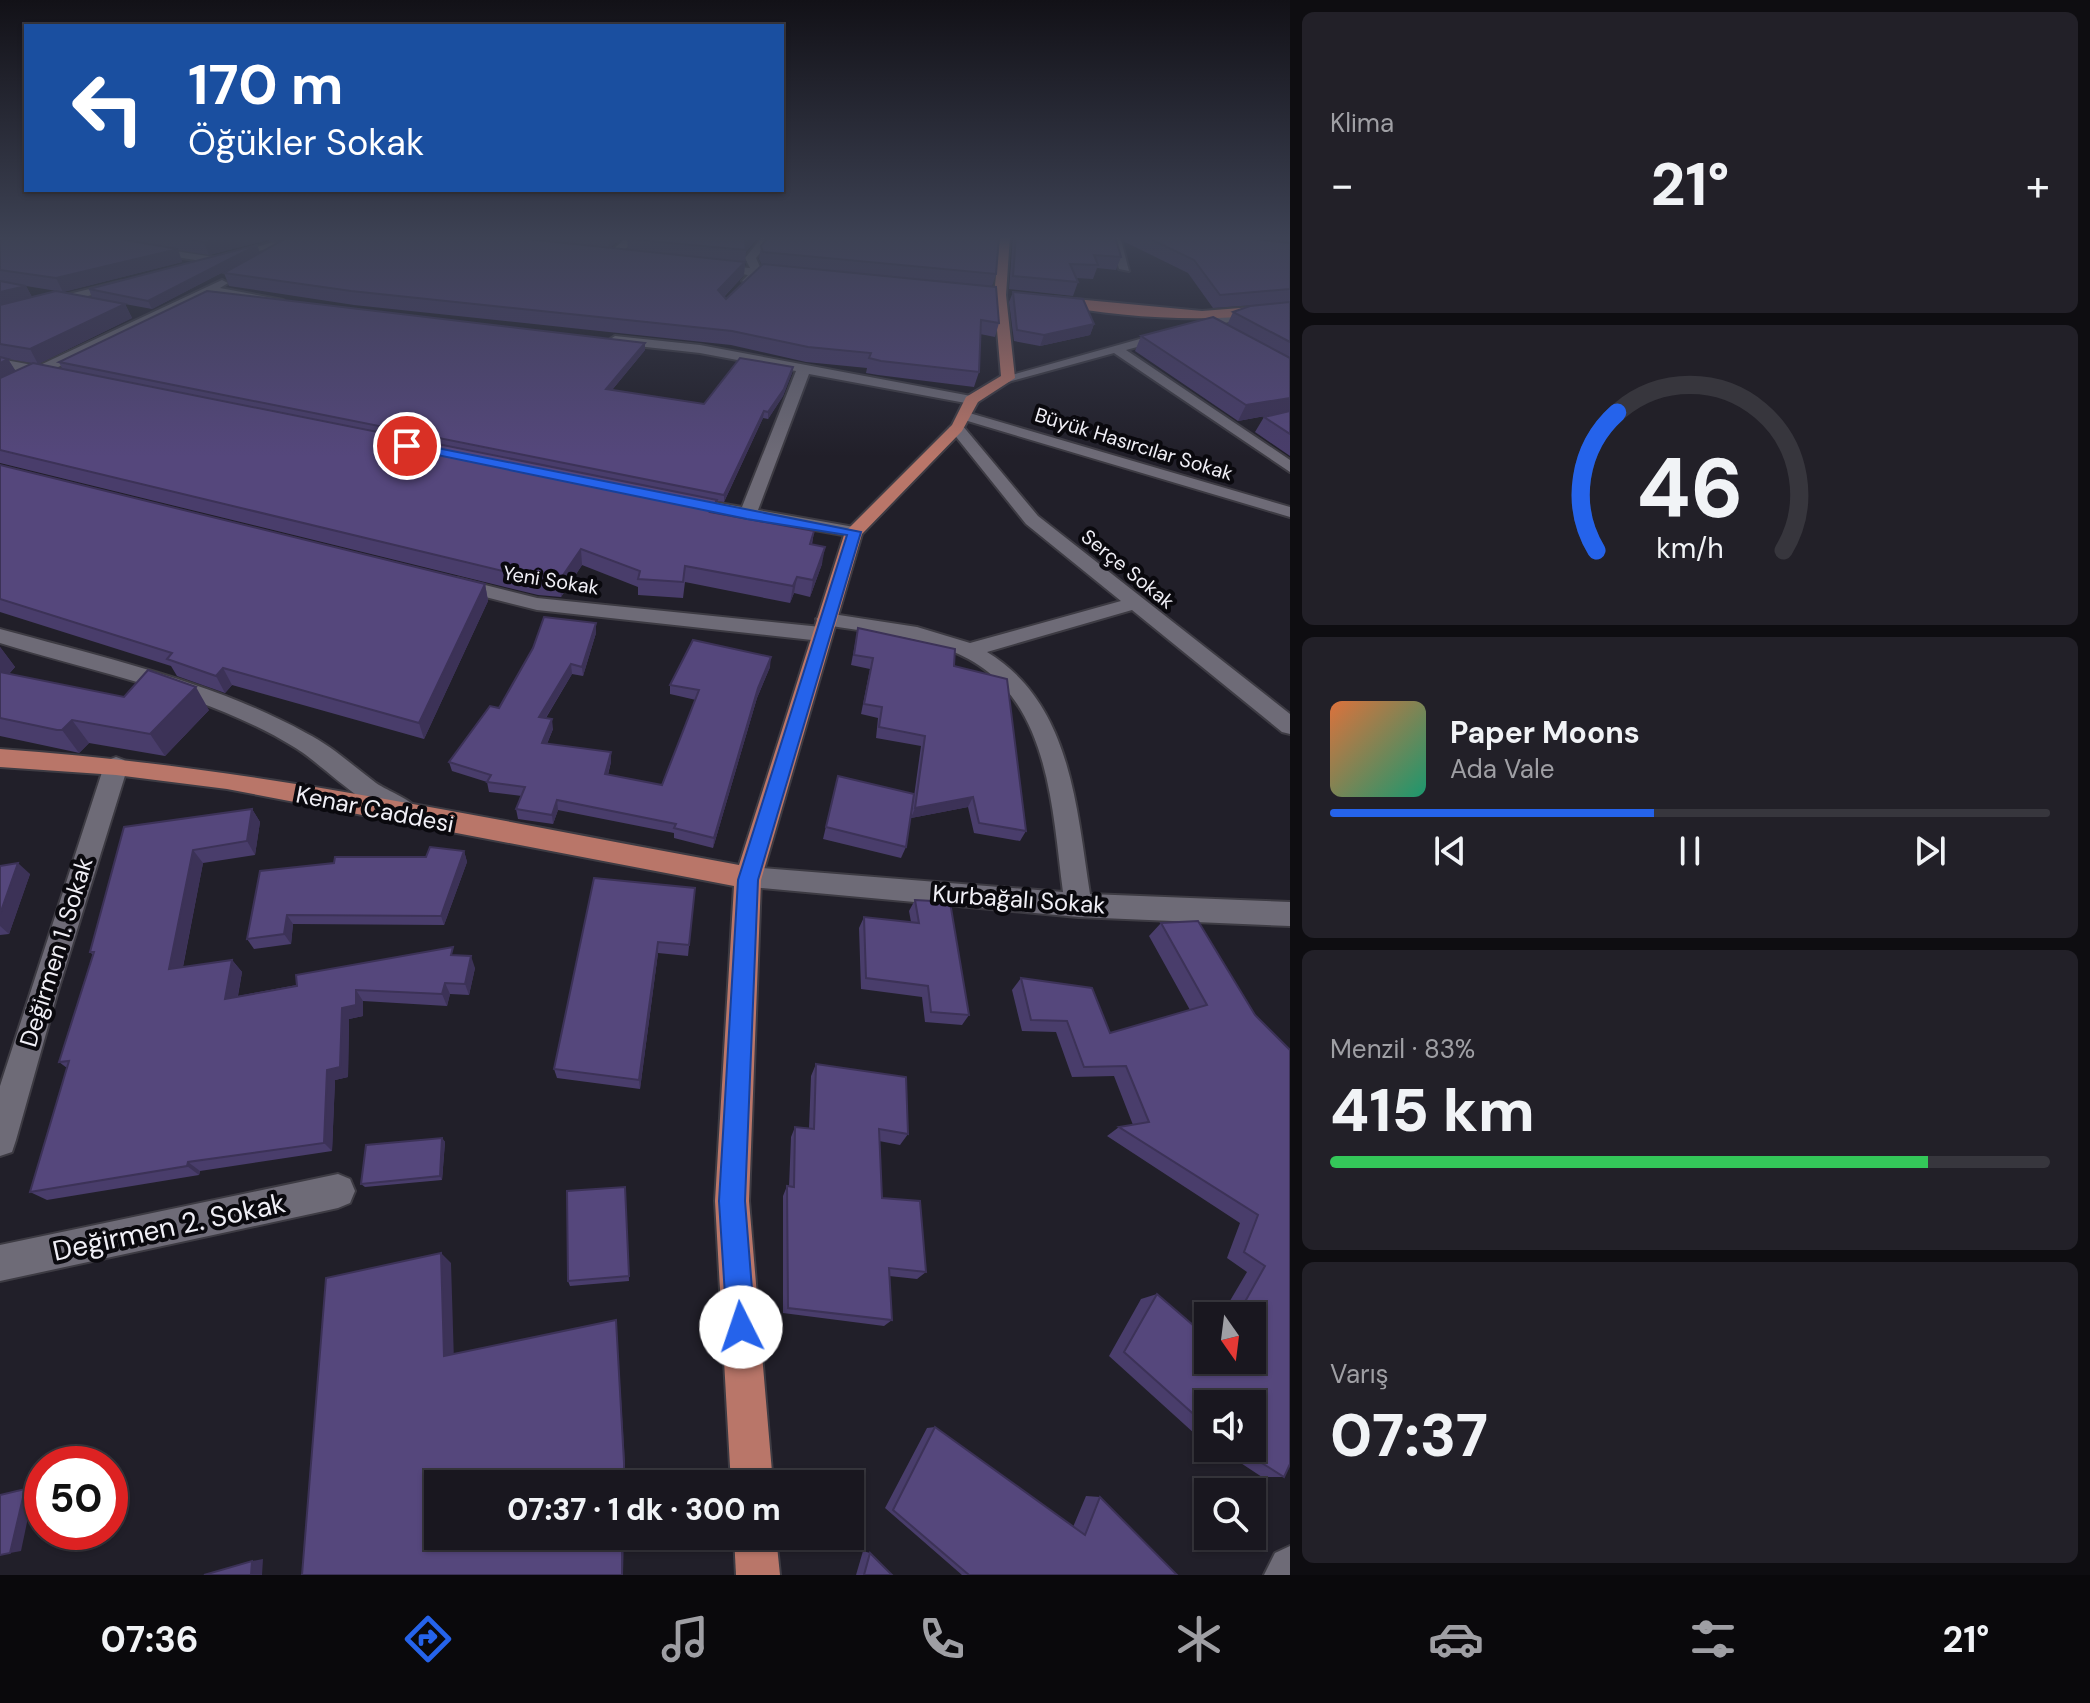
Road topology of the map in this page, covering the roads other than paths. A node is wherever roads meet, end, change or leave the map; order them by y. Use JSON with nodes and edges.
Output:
{"nodes":[{"id":1,"x":21,"y":310,"type":"edge"},
{"id":2,"x":124,"y":310,"type":"edge"},
{"id":3,"x":167,"y":310,"type":"edge"},
{"id":4,"x":1001,"y":310,"type":"edge"},
{"id":5,"x":1139,"y":310,"type":"edge"},
{"id":6,"x":1280,"y":310,"type":"edge"},
{"id":7,"x":0,"y":315,"type":"edge"},
{"id":8,"x":153,"y":316,"type":"junction"},
{"id":9,"x":1236,"y":316,"type":"junction"},
{"id":10,"x":1206,"y":323,"type":"junction"},
{"id":11,"x":1233,"y":337,"type":"edge"},
{"id":12,"x":606,"y":339,"type":"edge"},
{"id":13,"x":1115,"y":348,"type":"junction"},
{"id":14,"x":0,"y":363,"type":"edge"},
{"id":15,"x":804,"y":368,"type":"junction"},
{"id":16,"x":40,"y":371,"type":"junction"},
{"id":17,"x":71,"y":377,"type":"edge"},
{"id":18,"x":1008,"y":378,"type":"junction"},
{"id":19,"x":0,"y":390,"type":"edge"},
{"id":20,"x":965,"y":415,"type":"junction"},
{"id":21,"x":1262,"y":424,"type":"edge"},
{"id":22,"x":1237,"y":429,"type":"junction"},
{"id":23,"x":1290,"y":467,"type":"edge"},
{"id":24,"x":669,"y":499,"type":"edge"},
{"id":25,"x":1290,"y":512,"type":"edge"},
{"id":26,"x":747,"y":515,"type":"junction"},
{"id":27,"x":854,"y":532,"type":"junction"},
{"id":28,"x":432,"y":578,"type":"edge"},
{"id":29,"x":1136,"y":603,"type":"junction"},
{"id":30,"x":823,"y":626,"type":"junction"},
{"id":31,"x":0,"y":636,"type":"edge"},
{"id":32,"x":968,"y":650,"type":"junction"},
{"id":33,"x":1290,"y":726,"type":"edge"},
{"id":34,"x":0,"y":758,"type":"edge"},
{"id":35,"x":116,"y":766,"type":"junction"},
{"id":36,"x":422,"y":819,"type":"junction"},
{"id":37,"x":748,"y":878,"type":"junction"},
{"id":38,"x":1078,"y":905,"type":"junction"},
{"id":39,"x":1290,"y":914,"type":"edge"},
{"id":40,"x":0,"y":1140,"type":"edge"},
{"id":41,"x":338,"y":1191,"type":"dead end"},
{"id":42,"x":0,"y":1263,"type":"edge"},
{"id":43,"x":751,"y":1470,"type":"edge"},
{"id":44,"x":756,"y":1550,"type":"edge"},
{"id":45,"x":1290,"y":1568,"type":"edge"},
{"id":46,"x":758,"y":1575,"type":"edge"},
{"id":47,"x":1286,"y":1575,"type":"edge"}],
"edges":[{"from":1,"to":7,"type":"street"},
{"from":2,"to":8,"type":"street"},
{"from":3,"to":8,"type":"street"},
{"from":4,"to":18,"type":"main road"},
{"from":5,"to":9,"type":"main road"},
{"from":6,"to":9,"type":"main road"},
{"from":8,"to":16,"type":"street"},
{"from":9,"to":10,"type":"street"},
{"from":10,"to":11,"type":"street"},
{"from":10,"to":13,"type":"street"},
{"from":12,"to":15,"type":"street","name":"Büyük Hasırcılar Sokak"},
{"from":13,"to":18,"type":"street"},
{"from":13,"to":22,"type":"street"},
{"from":14,"to":16,"type":"street"},
{"from":15,"to":20,"type":"street","name":"Büyük Hasırcılar Sokak"},
{"from":15,"to":26,"type":"street"},
{"from":16,"to":17,"type":"street"},
{"from":16,"to":19,"type":"street"},
{"from":18,"to":20,"type":"main road"},
{"from":20,"to":25,"type":"street","name":"Büyük Hasırcılar Sokak"},
{"from":20,"to":27,"type":"main road"},
{"from":20,"to":29,"type":"street","name":"Serçe Sokak"},
{"from":21,"to":22,"type":"street"},
{"from":22,"to":23,"type":"street"},
{"from":24,"to":26,"type":"street"},
{"from":26,"to":27,"type":"street"},
{"from":27,"to":30,"type":"main road"},
{"from":28,"to":30,"type":"street","name":"Yeni Sokak"},
{"from":29,"to":32,"type":"street"},
{"from":29,"to":33,"type":"street","name":"Serçe Sokak"},
{"from":30,"to":32,"type":"street","name":"Yeni Sokak"},
{"from":30,"to":37,"type":"main road"},
{"from":31,"to":36,"type":"street"},
{"from":32,"to":38,"type":"street"},
{"from":34,"to":35,"type":"main road","name":"Kenar Caddesi"},
{"from":35,"to":36,"type":"main road","name":"Kenar Caddesi"},
{"from":35,"to":40,"type":"street","name":"Değirmen 1. Sokak"},
{"from":36,"to":37,"type":"main road","name":"Kenar Caddesi"},
{"from":37,"to":38,"type":"street","name":"Kurbağalı Sokak"},
{"from":37,"to":43,"type":"main road"},
{"from":38,"to":39,"type":"street","name":"Kurbağalı Sokak"},
{"from":41,"to":42,"type":"street","name":"Değirmen 2. Sokak"},
{"from":44,"to":46,"type":"main road"},
{"from":45,"to":47,"type":"street"}]}
